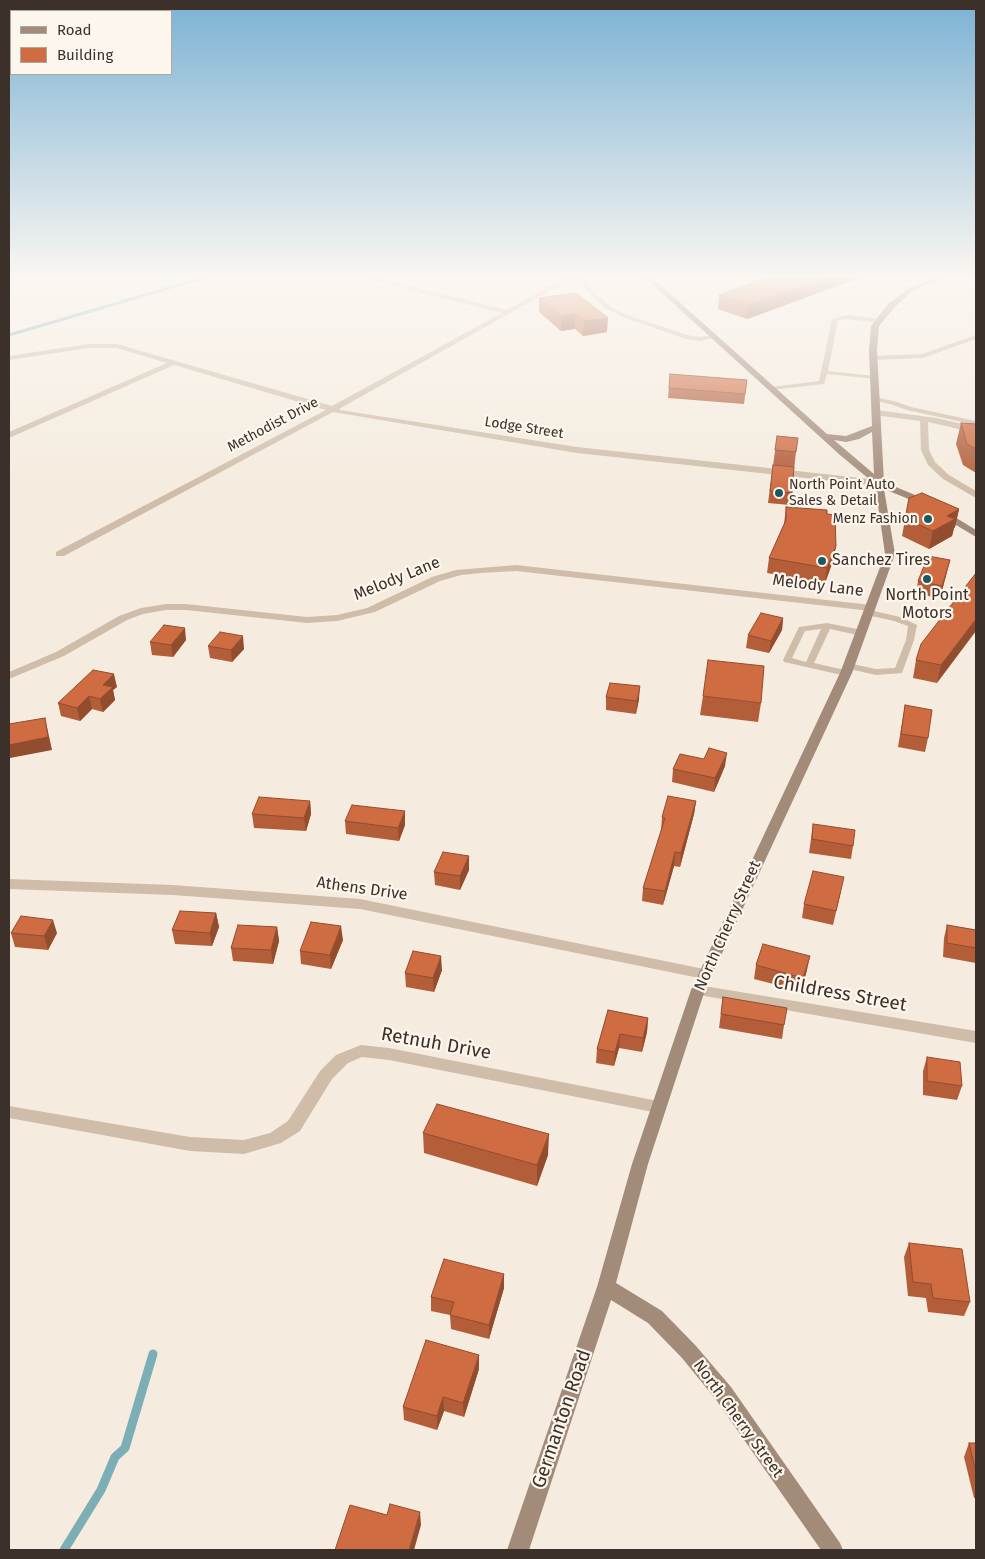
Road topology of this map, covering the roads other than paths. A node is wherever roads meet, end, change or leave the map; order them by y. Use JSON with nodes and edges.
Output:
{"nodes":[{"id":1,"x":93,"y":347,"type":"edge"},
{"id":2,"x":119,"y":347,"type":"edge"},
{"id":3,"x":445,"y":347,"type":"edge"},
{"id":4,"x":724,"y":347,"type":"edge"},
{"id":5,"x":829,"y":347,"type":"edge"},
{"id":6,"x":874,"y":347,"type":"edge"},
{"id":7,"x":949,"y":347,"type":"edge"},
{"id":8,"x":9,"y":358,"type":"edge"},
{"id":9,"x":873,"y":358,"type":"junction"},
{"id":10,"x":173,"y":363,"type":"junction"},
{"id":11,"x":824,"y":372,"type":"junction"},
{"id":12,"x":874,"y":378,"type":"junction"},
{"id":13,"x":772,"y":390,"type":"junction"},
{"id":14,"x":875,"y":399,"type":"junction"},
{"id":15,"x":333,"y":409,"type":"junction"},
{"id":16,"x":877,"y":413,"type":"junction"},
{"id":17,"x":924,"y":420,"type":"junction"},
{"id":18,"x":976,"y":423,"type":"edge"},
{"id":19,"x":877,"y":427,"type":"junction"},
{"id":20,"x":976,"y":430,"type":"edge"},
{"id":21,"x":9,"y":436,"type":"edge"},
{"id":22,"x":824,"y":436,"type":"junction"},
{"id":23,"x":879,"y":483,"type":"junction"},
{"id":24,"x":976,"y":495,"type":"edge"},
{"id":25,"x":976,"y":534,"type":"edge"},
{"id":26,"x":60,"y":554,"type":"dead end"},
{"id":27,"x":870,"y":610,"type":"junction"},
{"id":28,"x":827,"y":626,"type":"junction"},
{"id":29,"x":862,"y":633,"type":"junction"},
{"id":30,"x":810,"y":665,"type":"junction"},
{"id":31,"x":847,"y":669,"type":"junction"},
{"id":32,"x":9,"y":676,"type":"edge"},
{"id":33,"x":9,"y":884,"type":"edge"},
{"id":34,"x":704,"y":974,"type":"junction"},
{"id":35,"x":698,"y":990,"type":"junction"},
{"id":36,"x":976,"y":1037,"type":"edge"},
{"id":37,"x":658,"y":1107,"type":"junction"},
{"id":38,"x":9,"y":1112,"type":"edge"},
{"id":39,"x":606,"y":1287,"type":"junction"},
{"id":40,"x":518,"y":1550,"type":"edge"},
{"id":41,"x":833,"y":1550,"type":"edge"}],
"edges":[{"from":1,"to":8,"type":"street","name":"Lodge Street"},
{"from":2,"to":10,"type":"street","name":"Lodge Street"},
{"from":3,"to":15,"type":"street","name":"Methodist Drive"},
{"from":4,"to":13,"type":"main road"},
{"from":5,"to":11,"type":"lane"},
{"from":6,"to":9,"type":"main road","name":"North Cherry Street"},
{"from":7,"to":9,"type":"lane"},
{"from":9,"to":12,"type":"main road","name":"North Cherry Street"},
{"from":10,"to":15,"type":"street","name":"Lodge Street"},
{"from":10,"to":21,"type":"street"},
{"from":11,"to":12,"type":"lane"},
{"from":11,"to":13,"type":"lane"},
{"from":12,"to":14,"type":"main road","name":"North Cherry Street"},
{"from":13,"to":22,"type":"main road"},
{"from":14,"to":16,"type":"main road","name":"North Cherry Street"},
{"from":14,"to":18,"type":"lane"},
{"from":15,"to":23,"type":"street","name":"Lodge Street"},
{"from":15,"to":26,"type":"street","name":"Methodist Drive"},
{"from":16,"to":17,"type":"street"},
{"from":16,"to":19,"type":"main road","name":"North Cherry Street"},
{"from":17,"to":20,"type":"street"},
{"from":17,"to":24,"type":"street"},
{"from":19,"to":22,"type":"main road"},
{"from":19,"to":23,"type":"main road","name":"North Cherry Street"},
{"from":22,"to":23,"type":"main road"},
{"from":23,"to":25,"type":"main road"},
{"from":23,"to":27,"type":"main road","name":"North Cherry Street"},
{"from":27,"to":29,"type":"main road","name":"North Cherry Street"},
{"from":27,"to":31,"type":"lane"},
{"from":27,"to":32,"type":"street","name":"Melody Lane"},
{"from":28,"to":29,"type":"lane"},
{"from":28,"to":30,"type":"lane"},
{"from":28,"to":30,"type":"lane"},
{"from":29,"to":31,"type":"main road","name":"North Cherry Street"},
{"from":30,"to":31,"type":"lane"},
{"from":31,"to":34,"type":"main road","name":"North Cherry Street"},
{"from":33,"to":34,"type":"street","name":"Athens Drive"},
{"from":34,"to":35,"type":"main road","name":"North Cherry Street"},
{"from":35,"to":36,"type":"street","name":"Childress Street"},
{"from":35,"to":37,"type":"main road","name":"North Cherry Street"},
{"from":37,"to":38,"type":"street","name":"Retnuh Drive"},
{"from":37,"to":39,"type":"main road","name":"North Cherry Street"},
{"from":39,"to":40,"type":"main road","name":"Germanton Road"},
{"from":39,"to":41,"type":"main road","name":"North Cherry Street"}]}
